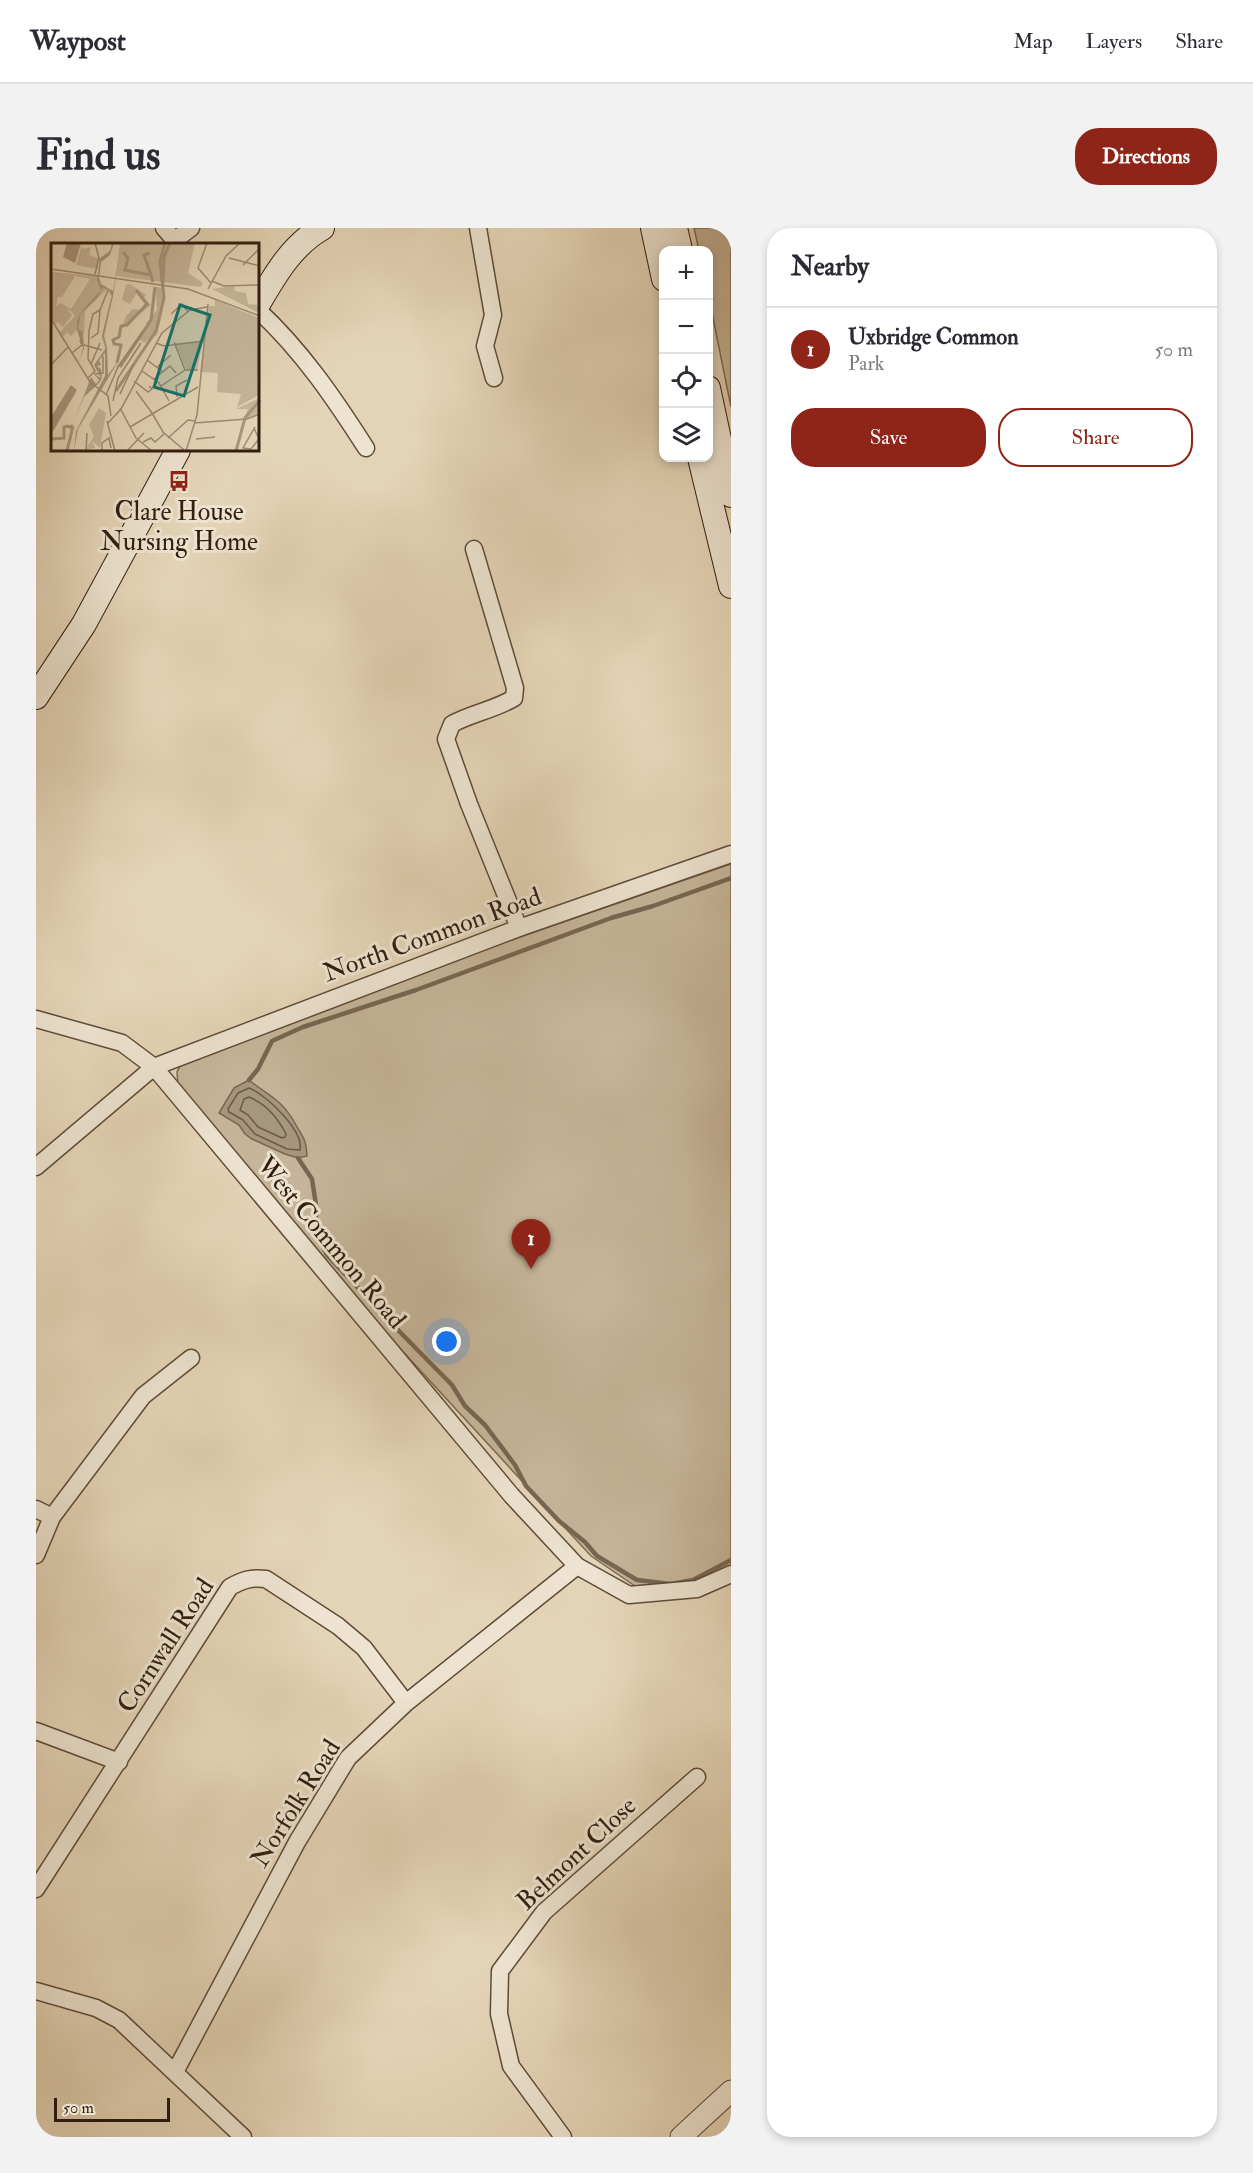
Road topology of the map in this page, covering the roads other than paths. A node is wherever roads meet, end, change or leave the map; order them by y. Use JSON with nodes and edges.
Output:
{"nodes":[{"id":1,"x":191,"y":228,"type":"edge"},
{"id":2,"x":322,"y":228,"type":"edge"},
{"id":3,"x":478,"y":228,"type":"edge"},
{"id":4,"x":653,"y":228,"type":"edge"},
{"id":5,"x":675,"y":228,"type":"edge"},
{"id":6,"x":173,"y":238,"type":"edge"},
{"id":7,"x":679,"y":246,"type":"edge"},
{"id":8,"x":659,"y":259,"type":"edge"},
{"id":9,"x":260,"y":301,"type":"edge"},
{"id":10,"x":260,"y":312,"type":"edge"},
{"id":11,"x":494,"y":378,"type":"dead end"},
{"id":12,"x":712,"y":408,"type":"edge"},
{"id":13,"x":366,"y":448,"type":"dead end"},
{"id":14,"x":177,"y":452,"type":"edge"},
{"id":15,"x":701,"y":462,"type":"edge"},
{"id":16,"x":731,"y":495,"type":"edge"},
{"id":17,"x":474,"y":549,"type":"dead end"},
{"id":18,"x":731,"y":586,"type":"edge"},
{"id":19,"x":36,"y":697,"type":"edge"},
{"id":20,"x":731,"y":854,"type":"edge"},
{"id":21,"x":519,"y":928,"type":"junction"},
{"id":22,"x":36,"y":1019,"type":"edge"},
{"id":23,"x":154,"y":1066,"type":"junction"},
{"id":24,"x":36,"y":1167,"type":"edge"},
{"id":25,"x":191,"y":1358,"type":"dead end"},
{"id":26,"x":36,"y":1509,"type":"edge"},
{"id":27,"x":52,"y":1517,"type":"junction"},
{"id":28,"x":36,"y":1555,"type":"edge"},
{"id":29,"x":577,"y":1566,"type":"junction"},
{"id":30,"x":731,"y":1574,"type":"edge"},
{"id":31,"x":406,"y":1703,"type":"junction"},
{"id":32,"x":36,"y":1731,"type":"edge"},
{"id":33,"x":119,"y":1762,"type":"junction"},
{"id":34,"x":698,"y":1777,"type":"dead end"},
{"id":35,"x":36,"y":1889,"type":"edge"},
{"id":36,"x":36,"y":1991,"type":"edge"},
{"id":37,"x":175,"y":2072,"type":"junction"},
{"id":38,"x":728,"y":2102,"type":"edge"},
{"id":39,"x":243,"y":2137,"type":"edge"},
{"id":40,"x":563,"y":2137,"type":"edge"},
{"id":41,"x":681,"y":2137,"type":"edge"}],
"edges":[{"from":1,"to":6,"type":"street"},
{"from":2,"to":9,"type":"main road"},
{"from":3,"to":11,"type":"street"},
{"from":4,"to":8,"type":"main road"},
{"from":5,"to":7,"type":"main road"},
{"from":10,"to":13,"type":"street"},
{"from":12,"to":16,"type":"main road"},
{"from":14,"to":19,"type":"main road"},
{"from":15,"to":18,"type":"main road"},
{"from":17,"to":21,"type":"street"},
{"from":20,"to":21,"type":"street","name":"North Common Road"},
{"from":21,"to":23,"type":"street","name":"North Common Road"},
{"from":22,"to":23,"type":"street","name":"West Common Road"},
{"from":23,"to":24,"type":"street","name":"North Common Road"},
{"from":23,"to":29,"type":"street","name":"West Common Road"},
{"from":25,"to":27,"type":"street"},
{"from":26,"to":27,"type":"street"},
{"from":27,"to":28,"type":"street"},
{"from":29,"to":30,"type":"street","name":"West Common Road"},
{"from":29,"to":31,"type":"street","name":"Norfolk Road"},
{"from":31,"to":33,"type":"street","name":"Cornwall Road"},
{"from":31,"to":37,"type":"street","name":"Norfolk Road"},
{"from":32,"to":33,"type":"street"},
{"from":33,"to":35,"type":"street","name":"Cornwall Road"},
{"from":34,"to":40,"type":"street","name":"Belmont Close"},
{"from":36,"to":37,"type":"street"},
{"from":37,"to":39,"type":"street"},
{"from":38,"to":41,"type":"street"}]}
